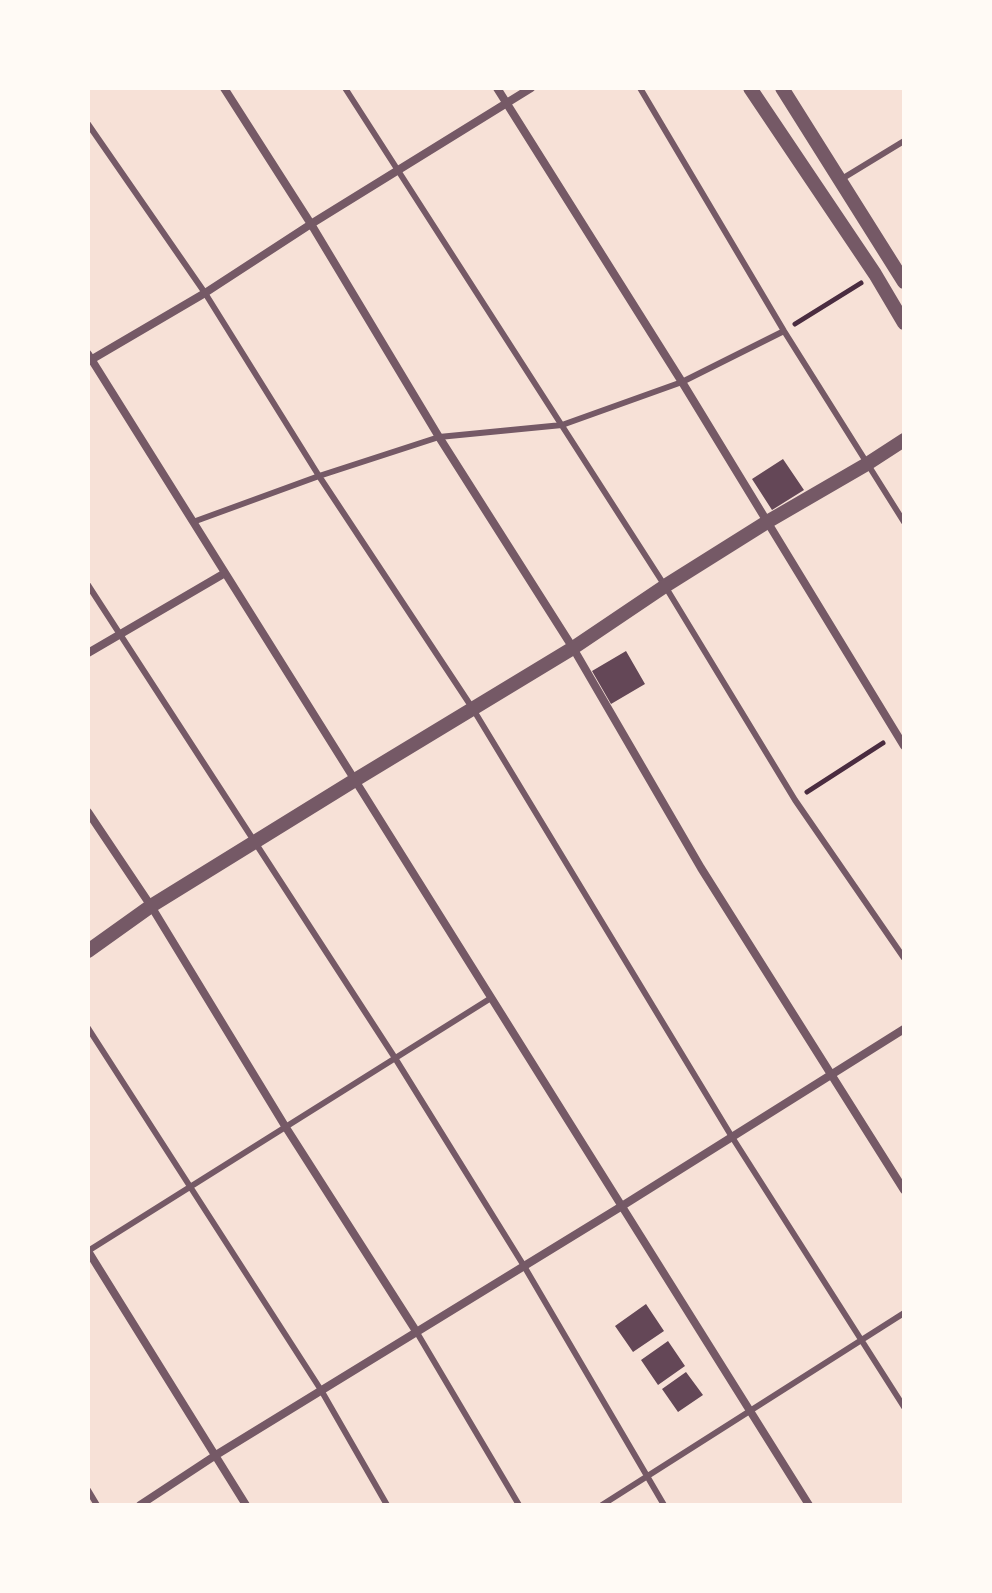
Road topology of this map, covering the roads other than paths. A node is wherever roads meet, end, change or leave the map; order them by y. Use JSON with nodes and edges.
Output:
{"nodes":[{"id":1,"x":224,"y":88,"type":"edge"},
{"id":2,"x":345,"y":88,"type":"edge"},
{"id":3,"x":497,"y":88,"type":"edge"},
{"id":4,"x":531,"y":88,"type":"edge"},
{"id":5,"x":640,"y":88,"type":"edge"},
{"id":6,"x":750,"y":88,"type":"edge"},
{"id":7,"x":782,"y":88,"type":"edge"},
{"id":8,"x":506,"y":104,"type":"junction"},
{"id":9,"x":88,"y":124,"type":"edge"},
{"id":10,"x":904,"y":141,"type":"edge"},
{"id":11,"x":399,"y":170,"type":"junction"},
{"id":12,"x":840,"y":180,"type":"junction"},
{"id":13,"x":311,"y":224,"type":"junction"},
{"id":14,"x":904,"y":282,"type":"edge"},
{"id":15,"x":205,"y":293,"type":"junction"},
{"id":16,"x":904,"y":323,"type":"edge"},
{"id":17,"x":784,"y":331,"type":"junction"},
{"id":18,"x":89,"y":358,"type":"edge"},
{"id":19,"x":682,"y":382,"type":"junction"},
{"id":20,"x":562,"y":425,"type":"junction"},
{"id":21,"x":439,"y":437,"type":"junction"},
{"id":22,"x":904,"y":440,"type":"edge"},
{"id":23,"x":867,"y":464,"type":"junction"},
{"id":24,"x":319,"y":476,"type":"junction"},
{"id":25,"x":193,"y":522,"type":"junction"},
{"id":26,"x":767,"y":522,"type":"junction"},
{"id":27,"x":904,"y":522,"type":"edge"},
{"id":28,"x":225,"y":573,"type":"junction"},
{"id":29,"x":88,"y":585,"type":"edge"},
{"id":30,"x":665,"y":586,"type":"junction"},
{"id":31,"x":121,"y":634,"type":"junction"},
{"id":32,"x":573,"y":648,"type":"junction"},
{"id":33,"x":88,"y":653,"type":"edge"},
{"id":34,"x":473,"y":709,"type":"junction"},
{"id":35,"x":904,"y":746,"type":"edge"},
{"id":36,"x":355,"y":780,"type":"junction"},
{"id":37,"x":88,"y":812,"type":"edge"},
{"id":38,"x":255,"y":842,"type":"junction"},
{"id":39,"x":151,"y":906,"type":"junction"},
{"id":40,"x":88,"y":951,"type":"edge"},
{"id":41,"x":904,"y":958,"type":"edge"},
{"id":42,"x":491,"y":998,"type":"junction"},
{"id":43,"x":88,"y":1028,"type":"edge"},
{"id":44,"x":904,"y":1029,"type":"edge"},
{"id":45,"x":395,"y":1058,"type":"junction"},
{"id":46,"x":831,"y":1074,"type":"junction"},
{"id":47,"x":285,"y":1126,"type":"junction"},
{"id":48,"x":732,"y":1137,"type":"junction"},
{"id":49,"x":190,"y":1186,"type":"junction"},
{"id":50,"x":904,"y":1190,"type":"edge"},
{"id":51,"x":622,"y":1206,"type":"junction"},
{"id":52,"x":88,"y":1251,"type":"edge"},
{"id":53,"x":524,"y":1266,"type":"junction"},
{"id":54,"x":904,"y":1313,"type":"edge"},
{"id":55,"x":416,"y":1331,"type":"junction"},
{"id":56,"x":862,"y":1340,"type":"junction"},
{"id":57,"x":321,"y":1390,"type":"junction"},
{"id":58,"x":904,"y":1407,"type":"edge"},
{"id":59,"x":751,"y":1412,"type":"junction"},
{"id":60,"x":216,"y":1455,"type":"junction"},
{"id":61,"x":647,"y":1477,"type":"junction"},
{"id":62,"x":88,"y":1490,"type":"edge"},
{"id":63,"x":97,"y":1505,"type":"edge"},
{"id":64,"x":140,"y":1505,"type":"edge"},
{"id":65,"x":246,"y":1505,"type":"edge"},
{"id":66,"x":387,"y":1505,"type":"edge"},
{"id":67,"x":519,"y":1505,"type":"edge"},
{"id":68,"x":602,"y":1505,"type":"edge"},
{"id":69,"x":664,"y":1505,"type":"edge"},
{"id":70,"x":809,"y":1505,"type":"edge"}],
"edges":[{"from":1,"to":13,"type":"street"},
{"from":2,"to":11,"type":"lane"},
{"from":3,"to":8,"type":"street"},
{"from":4,"to":8,"type":"street"},
{"from":5,"to":17,"type":"lane"},
{"from":6,"to":16,"type":"street"},
{"from":7,"to":12,"type":"street"},
{"from":8,"to":11,"type":"street"},
{"from":8,"to":19,"type":"street"},
{"from":9,"to":15,"type":"lane"},
{"from":10,"to":12,"type":"lane"},
{"from":11,"to":13,"type":"street"},
{"from":11,"to":20,"type":"lane"},
{"from":12,"to":14,"type":"street"},
{"from":13,"to":15,"type":"street"},
{"from":13,"to":21,"type":"street"},
{"from":15,"to":18,"type":"street"},
{"from":15,"to":24,"type":"lane"},
{"from":17,"to":19,"type":"lane"},
{"from":17,"to":23,"type":"lane"},
{"from":18,"to":25,"type":"street"},
{"from":19,"to":20,"type":"lane"},
{"from":19,"to":26,"type":"street"},
{"from":20,"to":21,"type":"lane"},
{"from":20,"to":30,"type":"lane"},
{"from":21,"to":24,"type":"lane"},
{"from":21,"to":32,"type":"street"},
{"from":22,"to":23,"type":"street"},
{"from":23,"to":26,"type":"street"},
{"from":23,"to":27,"type":"lane"},
{"from":24,"to":25,"type":"lane"},
{"from":24,"to":34,"type":"lane"},
{"from":25,"to":28,"type":"street"},
{"from":26,"to":30,"type":"street"},
{"from":26,"to":35,"type":"street"},
{"from":28,"to":31,"type":"street"},
{"from":28,"to":36,"type":"street"},
{"from":29,"to":31,"type":"lane"},
{"from":30,"to":32,"type":"street"},
{"from":30,"to":41,"type":"lane"},
{"from":31,"to":33,"type":"street"},
{"from":31,"to":38,"type":"lane"},
{"from":32,"to":34,"type":"street"},
{"from":32,"to":46,"type":"street"},
{"from":34,"to":36,"type":"street"},
{"from":34,"to":48,"type":"lane"},
{"from":36,"to":38,"type":"street"},
{"from":36,"to":42,"type":"street"},
{"from":37,"to":39,"type":"street"},
{"from":38,"to":39,"type":"street"},
{"from":38,"to":45,"type":"lane"},
{"from":39,"to":40,"type":"street"},
{"from":39,"to":47,"type":"street"},
{"from":42,"to":45,"type":"lane"},
{"from":42,"to":51,"type":"street"},
{"from":43,"to":49,"type":"lane"},
{"from":44,"to":46,"type":"street"},
{"from":45,"to":47,"type":"lane"},
{"from":45,"to":53,"type":"lane"},
{"from":46,"to":48,"type":"street"},
{"from":46,"to":50,"type":"street"},
{"from":47,"to":49,"type":"lane"},
{"from":47,"to":55,"type":"street"},
{"from":48,"to":51,"type":"street"},
{"from":48,"to":56,"type":"lane"},
{"from":49,"to":52,"type":"lane"},
{"from":49,"to":57,"type":"lane"},
{"from":51,"to":53,"type":"street"},
{"from":51,"to":59,"type":"street"},
{"from":52,"to":60,"type":"street"},
{"from":53,"to":55,"type":"street"},
{"from":53,"to":61,"type":"lane"},
{"from":54,"to":56,"type":"lane"},
{"from":55,"to":57,"type":"street"},
{"from":55,"to":67,"type":"lane"},
{"from":56,"to":58,"type":"lane"},
{"from":56,"to":59,"type":"lane"},
{"from":57,"to":60,"type":"street"},
{"from":57,"to":66,"type":"lane"},
{"from":59,"to":61,"type":"lane"},
{"from":59,"to":70,"type":"street"},
{"from":60,"to":64,"type":"street"},
{"from":60,"to":65,"type":"street"},
{"from":61,"to":68,"type":"lane"},
{"from":61,"to":69,"type":"lane"},
{"from":62,"to":63,"type":"lane"}]}
